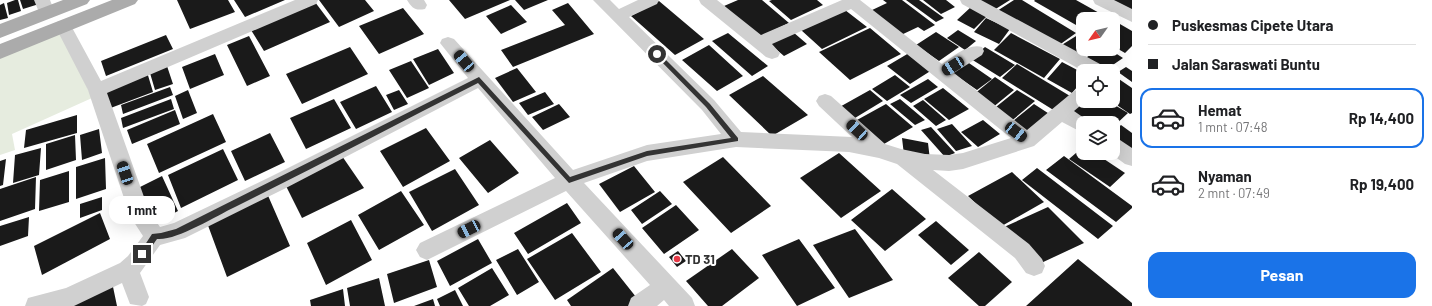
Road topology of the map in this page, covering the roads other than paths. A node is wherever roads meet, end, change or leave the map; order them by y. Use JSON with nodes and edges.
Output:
{"nodes":[{"id":1,"x":81,"y":0,"type":"edge"},
{"id":2,"x":94,"y":0,"type":"edge"},
{"id":3,"x":114,"y":0,"type":"edge"},
{"id":4,"x":129,"y":0,"type":"edge"},
{"id":5,"x":310,"y":0,"type":"edge"},
{"id":6,"x":602,"y":0,"type":"edge"},
{"id":7,"x":651,"y":0,"type":"edge"},
{"id":8,"x":708,"y":0,"type":"edge"},
{"id":9,"x":968,"y":0,"type":"edge"},
{"id":10,"x":1101,"y":0,"type":"edge"},
{"id":11,"x":45,"y":6,"type":"edge"},
{"id":12,"x":618,"y":16,"type":"junction"},
{"id":13,"x":1132,"y":16,"type":"edge"},
{"id":14,"x":63,"y":26,"type":"junction"},
{"id":15,"x":0,"y":31,"type":"edge"},
{"id":16,"x":0,"y":36,"type":"edge"},
{"id":17,"x":448,"y":43,"type":"dead end"},
{"id":18,"x":0,"y":45,"type":"edge"},
{"id":19,"x":976,"y":51,"type":"dead end"},
{"id":20,"x":0,"y":52,"type":"edge"},
{"id":21,"x":1085,"y":64,"type":"edge"},
{"id":22,"x":941,"y":73,"type":"junction"},
{"id":23,"x":479,"y":80,"type":"junction"},
{"id":24,"x":97,"y":90,"type":"junction"},
{"id":25,"x":825,"y":100,"type":"dead end"},
{"id":26,"x":1076,"y":100,"type":"edge"},
{"id":27,"x":1062,"y":113,"type":"junction"},
{"id":28,"x":1076,"y":122,"type":"edge"},
{"id":29,"x":736,"y":140,"type":"junction"},
{"id":30,"x":1027,"y":141,"type":"junction"},
{"id":31,"x":879,"y":150,"type":"junction"},
{"id":32,"x":1120,"y":150,"type":"edge"},
{"id":33,"x":901,"y":157,"type":"junction"},
{"id":34,"x":1132,"y":158,"type":"edge"},
{"id":35,"x":569,"y":180,"type":"junction"},
{"id":36,"x":155,"y":236,"type":"junction"},
{"id":37,"x":427,"y":250,"type":"dead end"},
{"id":38,"x":1034,"y":266,"type":"dead end"},
{"id":39,"x":128,"y":270,"type":"junction"},
{"id":40,"x":666,"y":286,"type":"junction"},
{"id":41,"x":138,"y":297,"type":"dead end"},
{"id":42,"x":36,"y":306,"type":"edge"},
{"id":43,"x":639,"y":306,"type":"edge"},
{"id":44,"x":684,"y":306,"type":"edge"}],
"edges":[{"from":1,"to":11,"type":"main road"},
{"from":2,"to":16,"type":"main road"},
{"from":3,"to":18,"type":"main road"},
{"from":4,"to":14,"type":"main road"},
{"from":5,"to":24,"type":"street"},
{"from":6,"to":12,"type":"street"},
{"from":7,"to":12,"type":"street"},
{"from":8,"to":22,"type":"street"},
{"from":9,"to":21,"type":"street"},
{"from":10,"to":13,"type":"street"},
{"from":11,"to":15,"type":"main road"},
{"from":12,"to":29,"type":"street"},
{"from":14,"to":20,"type":"main road"},
{"from":14,"to":24,"type":"street"},
{"from":17,"to":23,"type":"street"},
{"from":19,"to":22,"type":"street"},
{"from":22,"to":30,"type":"street"},
{"from":23,"to":35,"type":"street"},
{"from":23,"to":36,"type":"street"},
{"from":24,"to":36,"type":"street"},
{"from":25,"to":31,"type":"street"},
{"from":26,"to":27,"type":"street"},
{"from":27,"to":28,"type":"street"},
{"from":27,"to":30,"type":"street"},
{"from":29,"to":31,"type":"street"},
{"from":29,"to":35,"type":"street"},
{"from":30,"to":33,"type":"street"},
{"from":31,"to":33,"type":"street"},
{"from":32,"to":34,"type":"street"},
{"from":33,"to":38,"type":"street"},
{"from":35,"to":37,"type":"street"},
{"from":35,"to":40,"type":"street"},
{"from":36,"to":39,"type":"street"},
{"from":39,"to":41,"type":"street"},
{"from":39,"to":42,"type":"street"},
{"from":40,"to":43,"type":"street"},
{"from":40,"to":44,"type":"street"}]}
